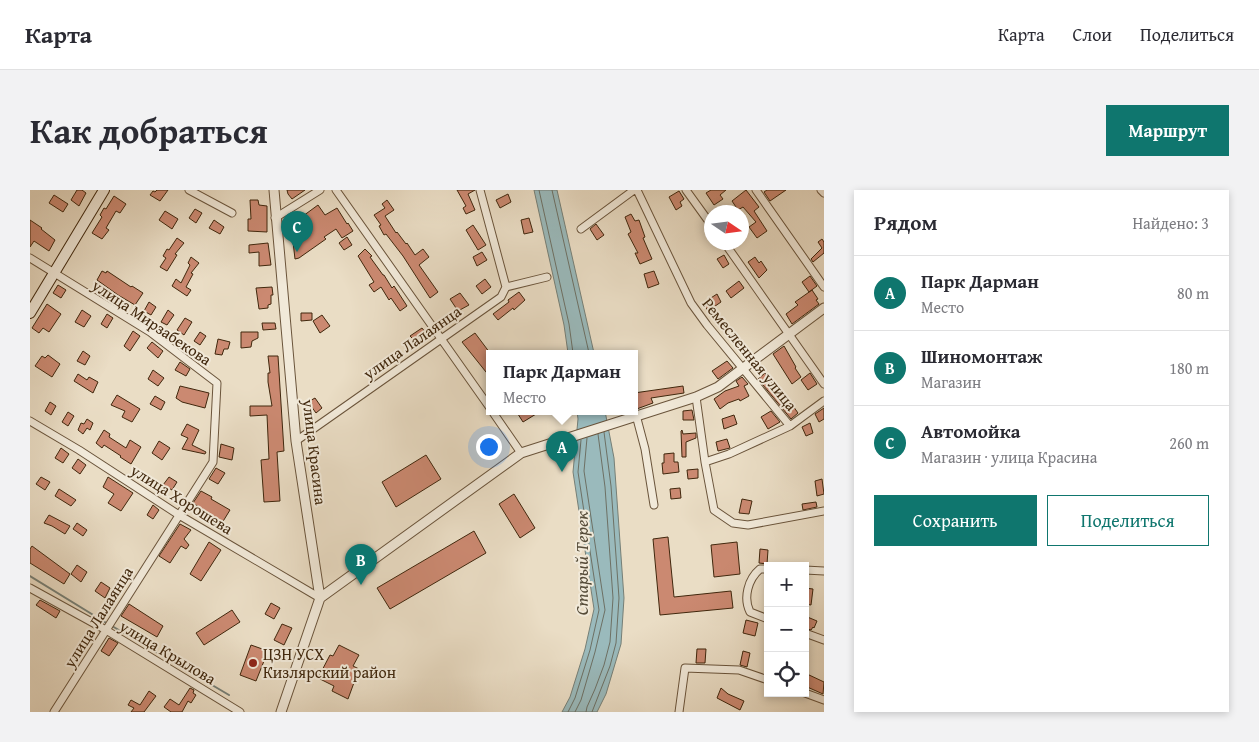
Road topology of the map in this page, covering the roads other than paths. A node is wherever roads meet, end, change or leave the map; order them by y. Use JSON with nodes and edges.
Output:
{"nodes":[{"id":1,"x":104,"y":190,"type":"edge"},
{"id":2,"x":189,"y":190,"type":"edge"},
{"id":3,"x":274,"y":190,"type":"edge"},
{"id":4,"x":320,"y":190,"type":"edge"},
{"id":5,"x":336,"y":190,"type":"edge"},
{"id":6,"x":480,"y":190,"type":"edge"},
{"id":7,"x":636,"y":190,"type":"edge"},
{"id":8,"x":686,"y":190,"type":"edge"},
{"id":9,"x":756,"y":190,"type":"edge"},
{"id":10,"x":822,"y":190,"type":"edge"},
{"id":11,"x":824,"y":194,"type":"edge"},
{"id":12,"x":232,"y":213,"type":"dead end"},
{"id":13,"x":704,"y":215,"type":"edge"},
{"id":14,"x":275,"y":218,"type":"junction"},
{"id":15,"x":580,"y":229,"type":"dead end"},
{"id":16,"x":730,"y":250,"type":"edge"},
{"id":17,"x":30,"y":258,"type":"edge"},
{"id":18,"x":54,"y":273,"type":"junction"},
{"id":19,"x":546,"y":278,"type":"dead end"},
{"id":20,"x":506,"y":287,"type":"junction"},
{"id":21,"x":824,"y":287,"type":"edge"},
{"id":22,"x":824,"y":308,"type":"edge"},
{"id":23,"x":30,"y":313,"type":"edge"},
{"id":24,"x":790,"y":334,"type":"junction"},
{"id":25,"x":442,"y":338,"type":"junction"},
{"id":26,"x":742,"y":368,"type":"junction"},
{"id":27,"x":824,"y":384,"type":"edge"},
{"id":28,"x":696,"y":397,"type":"junction"},
{"id":29,"x":824,"y":401,"type":"edge"},
{"id":30,"x":486,"y":402,"type":"edge"},
{"id":31,"x":638,"y":414,"type":"edge"},
{"id":32,"x":495,"y":415,"type":"edge"},
{"id":33,"x":636,"y":415,"type":"joint"},
{"id":34,"x":30,"y":420,"type":"edge"},
{"id":35,"x":790,"y":426,"type":"junction"},
{"id":36,"x":296,"y":441,"type":"junction"},
{"id":37,"x":521,"y":453,"type":"junction"},
{"id":38,"x":213,"y":462,"type":"joint"},
{"id":39,"x":705,"y":462,"type":"junction"},
{"id":40,"x":654,"y":505,"type":"dead end"},
{"id":41,"x":824,"y":511,"type":"edge"},
{"id":42,"x":179,"y":515,"type":"junction"},
{"id":43,"x":764,"y":569,"type":"edge"},
{"id":44,"x":809,"y":570,"type":"edge"},
{"id":45,"x":824,"y":571,"type":"edge"},
{"id":46,"x":30,"y":588,"type":"edge"},
{"id":47,"x":320,"y":598,"type":"junction"},
{"id":48,"x":764,"y":617,"type":"edge"},
{"id":49,"x":106,"y":630,"type":"junction"},
{"id":50,"x":809,"y":634,"type":"edge"},
{"id":51,"x":824,"y":640,"type":"edge"},
{"id":52,"x":764,"y":679,"type":"edge"},
{"id":53,"x":809,"y":694,"type":"edge"},
{"id":54,"x":824,"y":700,"type":"edge"},
{"id":55,"x":54,"y":712,"type":"edge"},
{"id":56,"x":240,"y":712,"type":"edge"},
{"id":57,"x":281,"y":712,"type":"edge"},
{"id":58,"x":679,"y":712,"type":"edge"}],
"edges":[{"from":1,"to":18,"type":"main road"},
{"from":2,"to":12,"type":"street"},
{"from":3,"to":14,"type":"street","name":"улица Красина"},
{"from":4,"to":14,"type":"street"},
{"from":5,"to":25,"type":"street"},
{"from":6,"to":20,"type":"street"},
{"from":7,"to":15,"type":"street"},
{"from":7,"to":26,"type":"street","name":"Ремесленная улица"},
{"from":8,"to":13,"type":"street"},
{"from":9,"to":21,"type":"street"},
{"from":10,"to":11,"type":"street"},
{"from":14,"to":36,"type":"street","name":"улица Красина"},
{"from":16,"to":24,"type":"street"},
{"from":17,"to":18,"type":"street","name":"улица Мирзабекова"},
{"from":18,"to":23,"type":"main road"},
{"from":18,"to":38,"type":"street","name":"улица Мирзабекова"},
{"from":19,"to":20,"type":"street"},
{"from":20,"to":25,"type":"street","name":"улица Лалаянца"},
{"from":22,"to":24,"type":"street"},
{"from":24,"to":26,"type":"street"},
{"from":24,"to":27,"type":"street"},
{"from":25,"to":30,"type":"street"},
{"from":25,"to":36,"type":"street","name":"улица Лалаянца"},
{"from":26,"to":28,"type":"street"},
{"from":26,"to":35,"type":"street","name":"Ремесленная улица"},
{"from":28,"to":31,"type":"street"},
{"from":28,"to":39,"type":"street"},
{"from":29,"to":35,"type":"street"},
{"from":32,"to":37,"type":"street"},
{"from":33,"to":37,"type":"street"},
{"from":33,"to":40,"type":"street"},
{"from":34,"to":42,"type":"street","name":"улица Хорошева"},
{"from":35,"to":39,"type":"street"},
{"from":36,"to":47,"type":"street","name":"улица Красина"},
{"from":37,"to":47,"type":"street"},
{"from":38,"to":42,"type":"street","name":"улица Лалаянца"},
{"from":39,"to":41,"type":"street"},
{"from":42,"to":47,"type":"street","name":"улица Хорошева"},
{"from":42,"to":49,"type":"street","name":"улица Лалаянца"},
{"from":43,"to":48,"type":"street"},
{"from":44,"to":45,"type":"street"},
{"from":46,"to":49,"type":"street","name":"улица Крылова"},
{"from":47,"to":57,"type":"street","name":"улица Красина"},
{"from":49,"to":55,"type":"street","name":"улица Лалаянца"},
{"from":49,"to":56,"type":"street","name":"улица Крылова"},
{"from":50,"to":51,"type":"street"},
{"from":52,"to":58,"type":"street"},
{"from":53,"to":54,"type":"street"}]}
